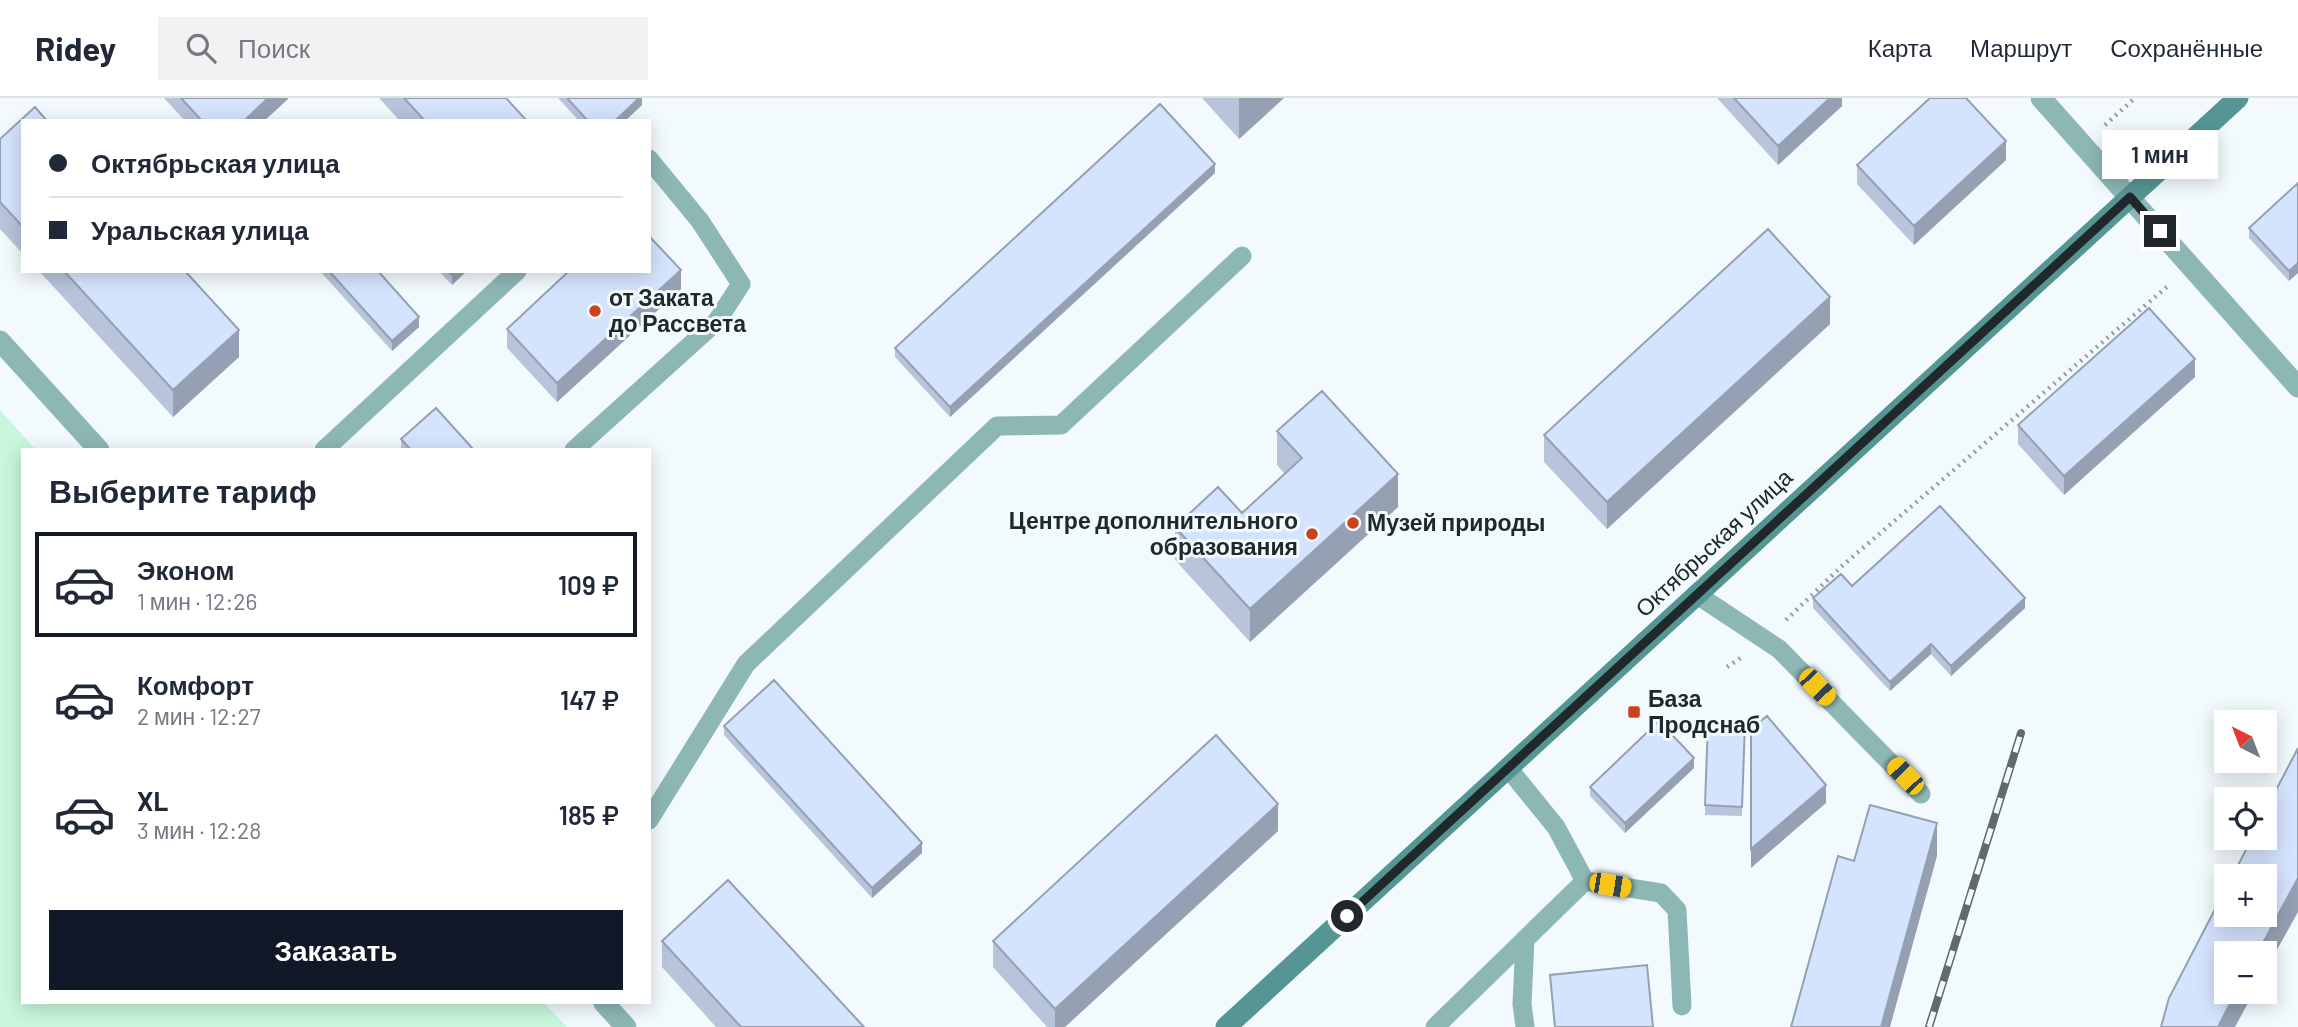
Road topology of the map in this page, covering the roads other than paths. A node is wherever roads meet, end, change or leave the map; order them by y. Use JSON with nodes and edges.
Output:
{"nodes":[{"id":1,"x":2042,"y":98,"type":"edge"},
{"id":2,"x":2238,"y":98,"type":"edge"},
{"id":3,"x":651,"y":161,"type":"edge"},
{"id":4,"x":2130,"y":197,"type":"junction"},
{"id":5,"x":1242,"y":256,"type":"dead end"},
{"id":6,"x":515,"y":273,"type":"edge"},
{"id":7,"x":0,"y":341,"type":"edge"},
{"id":8,"x":2298,"y":387,"type":"edge"},
{"id":9,"x":97,"y":448,"type":"edge"},
{"id":10,"x":326,"y":448,"type":"edge"},
{"id":11,"x":576,"y":448,"type":"edge"},
{"id":12,"x":1696,"y":594,"type":"junction"},
{"id":13,"x":1508,"y":768,"type":"junction"},
{"id":14,"x":1921,"y":794,"type":"dead end"},
{"id":15,"x":651,"y":817,"type":"edge"},
{"id":16,"x":1585,"y":881,"type":"junction"},
{"id":17,"x":1525,"y":939,"type":"junction"},
{"id":18,"x":605,"y":1004,"type":"edge"},
{"id":19,"x":1682,"y":1006,"type":"dead end"},
{"id":20,"x":626,"y":1027,"type":"edge"},
{"id":21,"x":1226,"y":1027,"type":"edge"},
{"id":22,"x":1435,"y":1027,"type":"edge"},
{"id":23,"x":1525,"y":1027,"type":"edge"}],
"edges":[{"from":1,"to":4,"type":"street"},
{"from":2,"to":4,"type":"main road","name":"Октябрьская улица"},
{"from":3,"to":11,"type":"lane"},
{"from":4,"to":8,"type":"street"},
{"from":4,"to":12,"type":"main road","name":"Октябрьская улица"},
{"from":5,"to":15,"type":"lane"},
{"from":6,"to":10,"type":"lane"},
{"from":7,"to":9,"type":"street"},
{"from":12,"to":13,"type":"main road","name":"Октябрьская улица"},
{"from":12,"to":14,"type":"lane"},
{"from":13,"to":16,"type":"lane"},
{"from":13,"to":21,"type":"main road","name":"Октябрьская улица"},
{"from":16,"to":17,"type":"lane"},
{"from":16,"to":19,"type":"lane"},
{"from":17,"to":22,"type":"lane"},
{"from":17,"to":23,"type":"lane"},
{"from":18,"to":20,"type":"street"}]}
